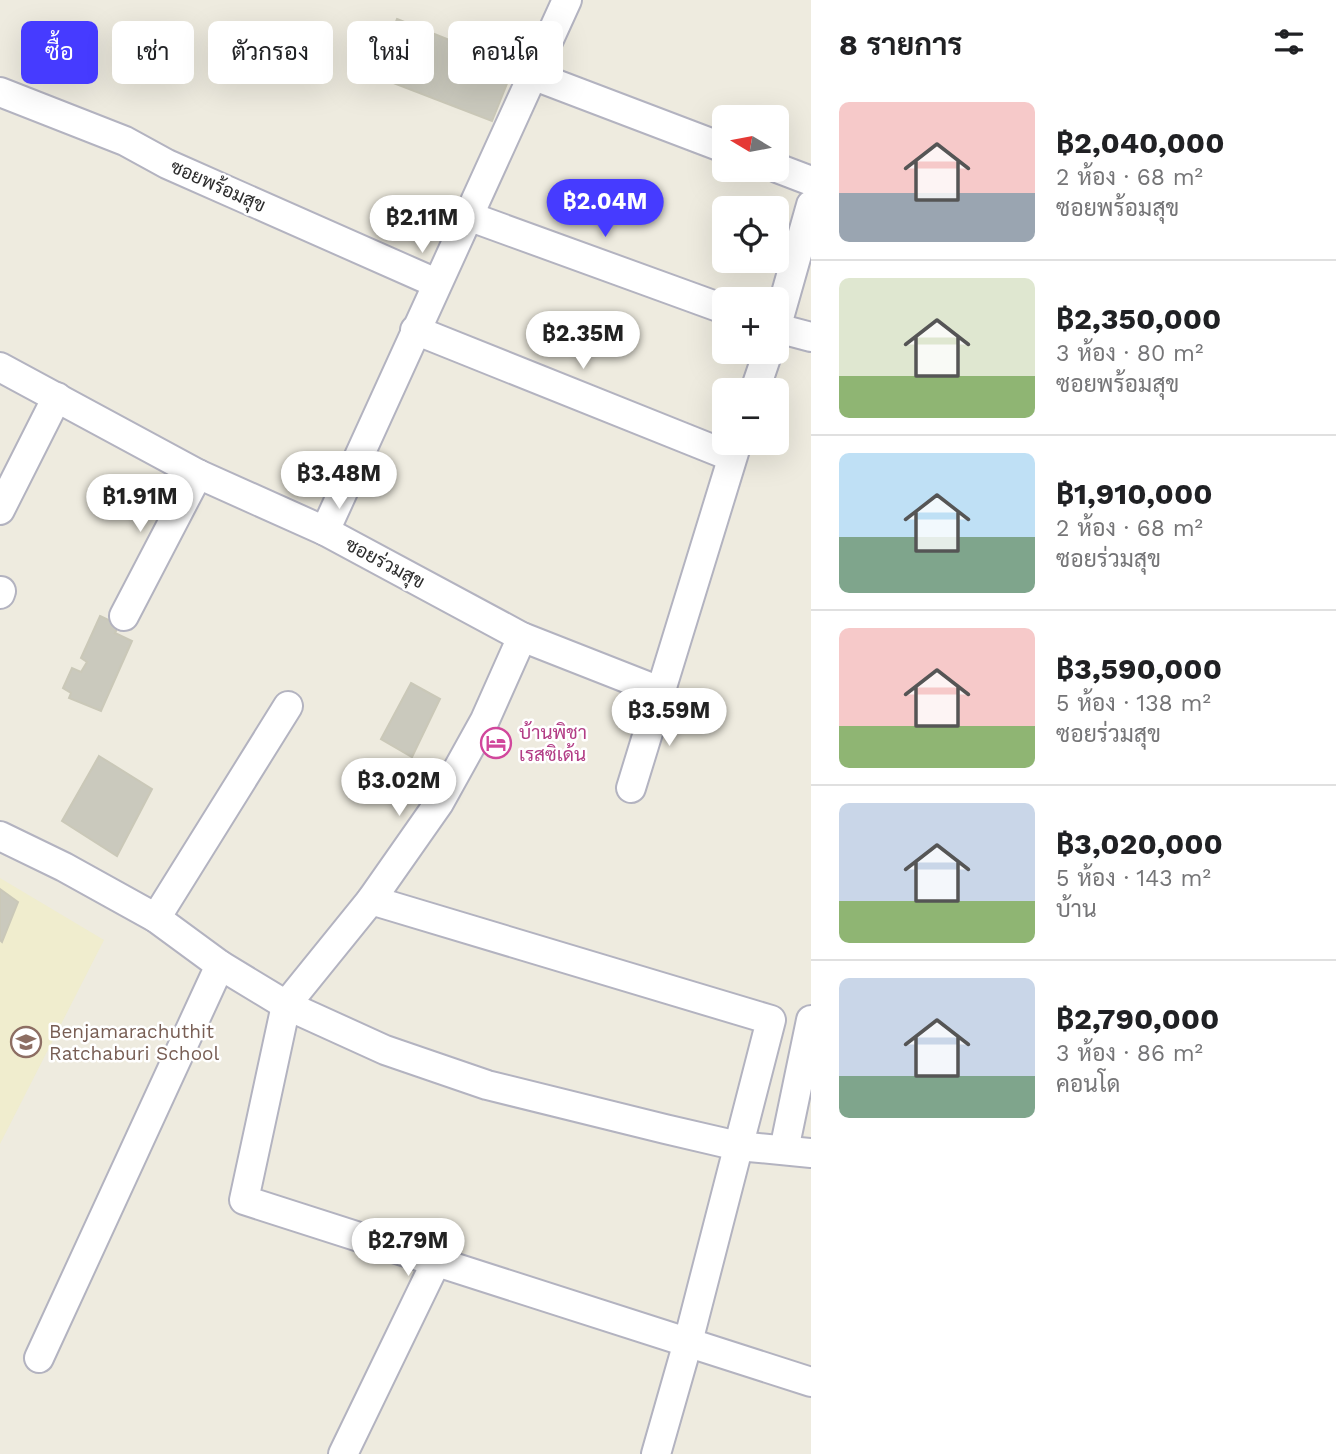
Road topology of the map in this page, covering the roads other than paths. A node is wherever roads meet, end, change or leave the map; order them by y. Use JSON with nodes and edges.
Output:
{"nodes":[{"id":1,"x":566,"y":0,"type":"edge"},
{"id":2,"x":556,"y":21,"type":"edge"},
{"id":3,"x":528,"y":84,"type":"edge"},
{"id":4,"x":556,"y":84,"type":"edge"},
{"id":5,"x":0,"y":92,"type":"edge"},
{"id":6,"x":712,"y":143,"type":"edge"},
{"id":7,"x":789,"y":173,"type":"edge"},
{"id":8,"x":811,"y":181,"type":"edge"},
{"id":9,"x":811,"y":205,"type":"edge"},
{"id":10,"x":468,"y":216,"type":"junction"},
{"id":11,"x":436,"y":283,"type":"junction"},
{"id":12,"x":788,"y":287,"type":"edge"},
{"id":13,"x":712,"y":305,"type":"edge"},
{"id":14,"x":415,"y":330,"type":"junction"},
{"id":15,"x":789,"y":331,"type":"edge"},
{"id":16,"x":811,"y":337,"type":"edge"},
{"id":17,"x":0,"y":367,"type":"edge"},
{"id":18,"x":57,"y":397,"type":"junction"},
{"id":19,"x":712,"y":442,"type":"edge"},
{"id":20,"x":733,"y":455,"type":"edge"},
{"id":21,"x":198,"y":474,"type":"junction"},
{"id":22,"x":0,"y":510,"type":"edge"},
{"id":23,"x":325,"y":531,"type":"junction"},
{"id":24,"x":124,"y":616,"type":"dead end"},
{"id":25,"x":522,"y":638,"type":"junction"},
{"id":26,"x":662,"y":692,"type":"junction"},
{"id":27,"x":288,"y":706,"type":"dead end"},
{"id":28,"x":631,"y":788,"type":"dead end"},
{"id":29,"x":0,"y":836,"type":"edge"},
{"id":30,"x":372,"y":900,"type":"junction"},
{"id":31,"x":156,"y":918,"type":"junction"},
{"id":32,"x":220,"y":965,"type":"junction"},
{"id":33,"x":286,"y":1005,"type":"junction"},
{"id":34,"x":811,"y":1020,"type":"edge"},
{"id":35,"x":738,"y":1146,"type":"junction"},
{"id":36,"x":797,"y":1152,"type":"edge"},
{"id":37,"x":436,"y":1262,"type":"junction"},
{"id":38,"x":688,"y":1342,"type":"junction"},
{"id":39,"x":39,"y":1358,"type":"dead end"},
{"id":40,"x":811,"y":1382,"type":"edge"},
{"id":41,"x":343,"y":1454,"type":"edge"},
{"id":42,"x":656,"y":1454,"type":"edge"}],
"edges":[{"from":1,"to":2,"type":"street"},
{"from":3,"to":10,"type":"street"},
{"from":4,"to":6,"type":"street"},
{"from":5,"to":11,"type":"street","name":"ซอยพร้อมสุข"},
{"from":7,"to":8,"type":"street"},
{"from":9,"to":12,"type":"street"},
{"from":10,"to":11,"type":"street"},
{"from":10,"to":13,"type":"street"},
{"from":11,"to":14,"type":"street"},
{"from":14,"to":19,"type":"street"},
{"from":14,"to":23,"type":"street"},
{"from":15,"to":16,"type":"street"},
{"from":17,"to":18,"type":"street","name":"ซอยร่วมสุข"},
{"from":18,"to":21,"type":"street","name":"ซอยร่วมสุข"},
{"from":18,"to":22,"type":"street"},
{"from":20,"to":26,"type":"street"},
{"from":21,"to":23,"type":"street","name":"ซอยร่วมสุข"},
{"from":21,"to":24,"type":"street"},
{"from":23,"to":25,"type":"street","name":"ซอยร่วมสุข"},
{"from":25,"to":26,"type":"street","name":"ซอยร่วมสุข"},
{"from":25,"to":30,"type":"street"},
{"from":26,"to":28,"type":"street"},
{"from":27,"to":31,"type":"street"},
{"from":29,"to":31,"type":"street"},
{"from":30,"to":33,"type":"street"},
{"from":30,"to":35,"type":"street"},
{"from":31,"to":32,"type":"street"},
{"from":32,"to":33,"type":"street"},
{"from":32,"to":39,"type":"street"},
{"from":33,"to":35,"type":"street"},
{"from":33,"to":37,"type":"street"},
{"from":34,"to":36,"type":"street"},
{"from":35,"to":36,"type":"street"},
{"from":35,"to":38,"type":"street"},
{"from":37,"to":38,"type":"street"},
{"from":37,"to":41,"type":"street"},
{"from":38,"to":40,"type":"street"},
{"from":38,"to":42,"type":"street"}]}
